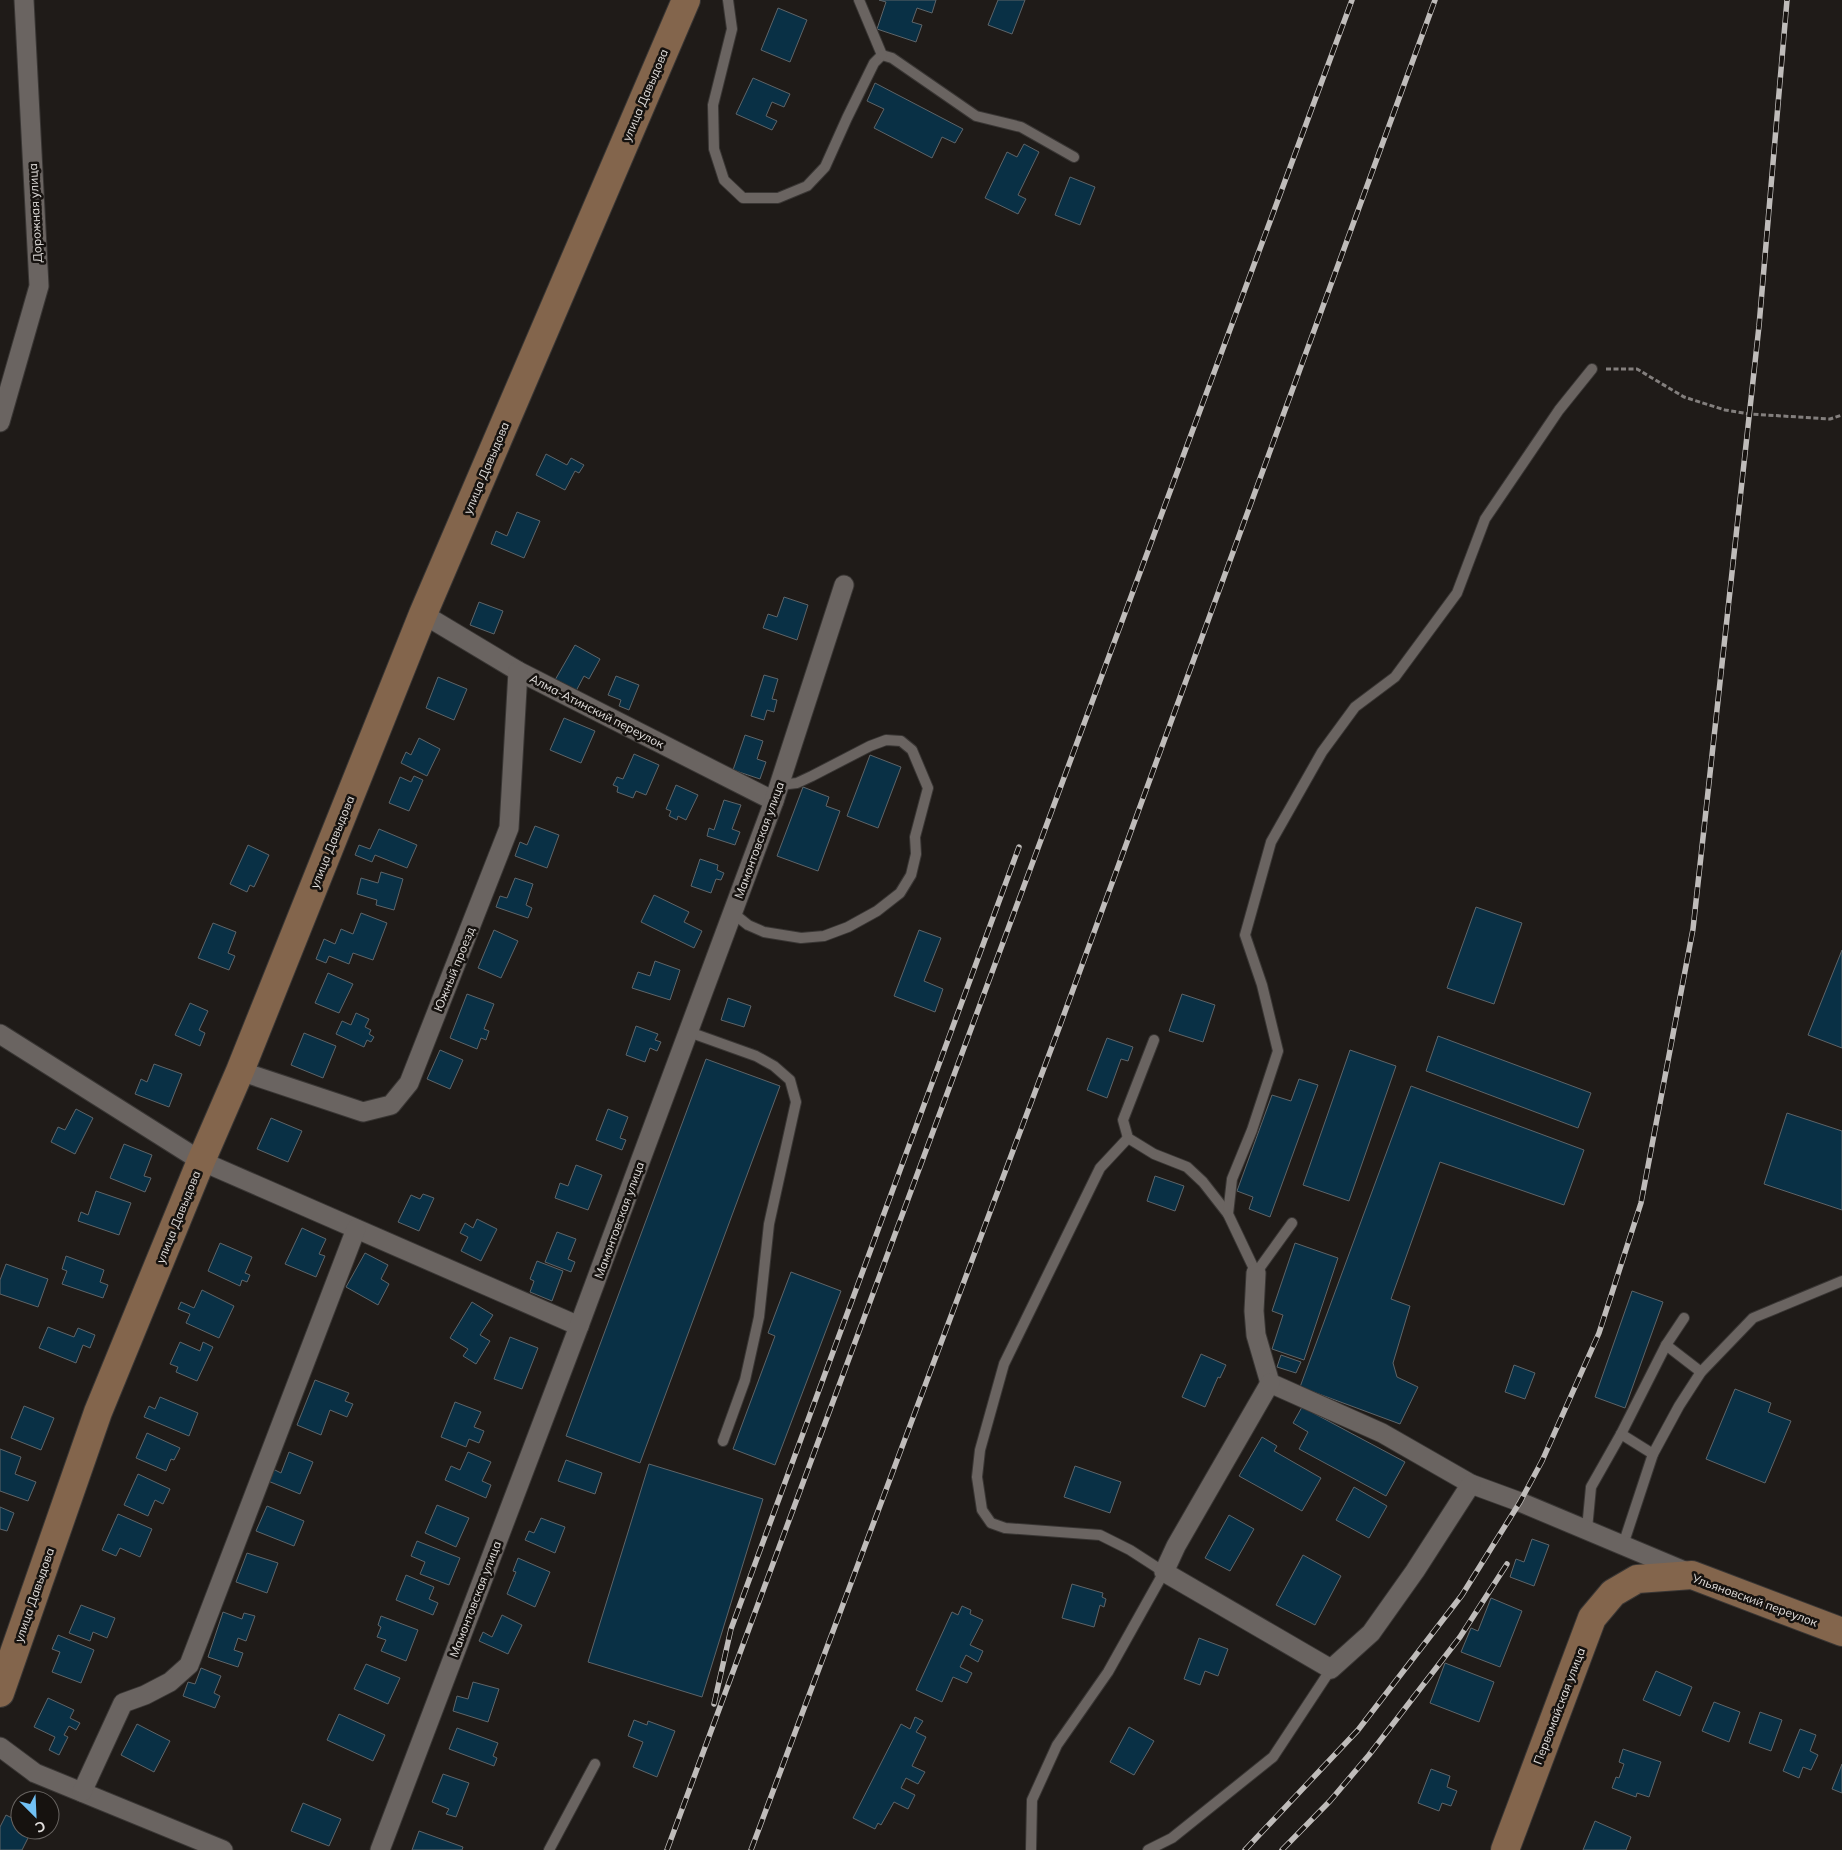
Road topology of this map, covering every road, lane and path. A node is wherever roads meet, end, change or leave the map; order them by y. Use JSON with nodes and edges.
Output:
{"nodes":[{"id":1,"x":24,"y":0,"type":"edge"},
{"id":2,"x":686,"y":0,"type":"edge"},
{"id":3,"x":728,"y":0,"type":"edge"},
{"id":4,"x":859,"y":0,"type":"edge"},
{"id":5,"x":882,"y":55,"type":"junction"},
{"id":6,"x":1074,"y":157,"type":"dead end"},
{"id":7,"x":1592,"y":369,"type":"joint"},
{"id":8,"x":1842,"y":415,"type":"edge"},
{"id":9,"x":0,"y":422,"type":"edge"},
{"id":10,"x":844,"y":585,"type":"dead end"},
{"id":11,"x":423,"y":614,"type":"junction"},
{"id":12,"x":518,"y":671,"type":"junction"},
{"id":13,"x":777,"y":793,"type":"junction"},
{"id":14,"x":733,"y":913,"type":"junction"},
{"id":15,"x":689,"y":1032,"type":"junction"},
{"id":16,"x":0,"y":1034,"type":"edge"},
{"id":17,"x":1154,"y":1040,"type":"dead end"},
{"id":18,"x":240,"y":1071,"type":"junction"},
{"id":19,"x":1128,"y":1138,"type":"junction"},
{"id":20,"x":201,"y":1162,"type":"junction"},
{"id":21,"x":1228,"y":1214,"type":"junction"},
{"id":22,"x":1292,"y":1223,"type":"dead end"},
{"id":23,"x":356,"y":1229,"type":"junction"},
{"id":24,"x":1256,"y":1273,"type":"junction"},
{"id":25,"x":1842,"y":1281,"type":"edge"},
{"id":26,"x":1684,"y":1318,"type":"dead end"},
{"id":27,"x":579,"y":1326,"type":"junction"},
{"id":28,"x":1666,"y":1345,"type":"junction"},
{"id":29,"x":1701,"y":1372,"type":"junction"},
{"id":30,"x":1270,"y":1383,"type":"junction"},
{"id":31,"x":1621,"y":1434,"type":"junction"},
{"id":32,"x":723,"y":1441,"type":"dead end"},
{"id":33,"x":1653,"y":1454,"type":"junction"},
{"id":34,"x":1471,"y":1484,"type":"junction"},
{"id":35,"x":1587,"y":1529,"type":"junction"},
{"id":36,"x":1623,"y":1545,"type":"junction"},
{"id":37,"x":1164,"y":1572,"type":"junction"},
{"id":38,"x":1692,"y":1575,"type":"junction"},
{"id":39,"x":1637,"y":1579,"type":"joint"},
{"id":40,"x":1842,"y":1632,"type":"edge"},
{"id":41,"x":1331,"y":1669,"type":"junction"},
{"id":42,"x":0,"y":1693,"type":"edge"},
{"id":43,"x":0,"y":1747,"type":"edge"},
{"id":44,"x":595,"y":1764,"type":"dead end"},
{"id":45,"x":82,"y":1792,"type":"junction"},
{"id":46,"x":223,"y":1850,"type":"edge"},
{"id":47,"x":380,"y":1850,"type":"edge"},
{"id":48,"x":550,"y":1850,"type":"edge"},
{"id":49,"x":1031,"y":1850,"type":"edge"},
{"id":50,"x":1148,"y":1850,"type":"edge"},
{"id":51,"x":1504,"y":1850,"type":"edge"}],
"edges":[{"from":1,"to":9,"type":"street","name":"Дорожная улица"},
{"from":2,"to":11,"type":"main road","name":"улица Давыдова"},
{"from":3,"to":5,"type":"lane"},
{"from":4,"to":5,"type":"lane"},
{"from":5,"to":6,"type":"lane"},
{"from":7,"to":8,"type":"path"},
{"from":7,"to":21,"type":"lane"},
{"from":10,"to":13,"type":"street","name":"Мамонтовская улица"},
{"from":11,"to":12,"type":"street","name":"Алма-Атинский переулок"},
{"from":11,"to":18,"type":"main road","name":"улица Давыдова"},
{"from":12,"to":13,"type":"street","name":"Алма-Атинский переулок"},
{"from":12,"to":18,"type":"street","name":"Южный проезд"},
{"from":13,"to":14,"type":"street","name":"Мамонтовская улица"},
{"from":13,"to":14,"type":"lane"},
{"from":14,"to":15,"type":"street","name":"Мамонтовская улица"},
{"from":15,"to":27,"type":"street","name":"Мамонтовская улица"},
{"from":15,"to":32,"type":"lane"},
{"from":16,"to":20,"type":"street"},
{"from":17,"to":19,"type":"lane"},
{"from":18,"to":20,"type":"main road","name":"улица Давыдова"},
{"from":19,"to":21,"type":"lane"},
{"from":19,"to":37,"type":"lane"},
{"from":20,"to":23,"type":"street"},
{"from":20,"to":42,"type":"main road","name":"улица Давыдова"},
{"from":21,"to":24,"type":"lane"},
{"from":22,"to":24,"type":"lane"},
{"from":23,"to":27,"type":"street"},
{"from":23,"to":45,"type":"street"},
{"from":24,"to":30,"type":"street"},
{"from":25,"to":29,"type":"lane"},
{"from":26,"to":28,"type":"lane"},
{"from":27,"to":47,"type":"street","name":"Мамонтовская улица"},
{"from":28,"to":29,"type":"lane"},
{"from":28,"to":31,"type":"lane"},
{"from":29,"to":33,"type":"lane"},
{"from":30,"to":34,"type":"street"},
{"from":30,"to":37,"type":"street"},
{"from":31,"to":33,"type":"lane"},
{"from":31,"to":35,"type":"lane"},
{"from":33,"to":36,"type":"lane"},
{"from":34,"to":35,"type":"street"},
{"from":34,"to":41,"type":"street"},
{"from":35,"to":36,"type":"street"},
{"from":36,"to":38,"type":"street"},
{"from":37,"to":41,"type":"street"},
{"from":37,"to":49,"type":"lane"},
{"from":38,"to":39,"type":"main road","name":"Ульяновский переулок"},
{"from":38,"to":40,"type":"main road","name":"Ульяновский переулок"},
{"from":39,"to":51,"type":"main road","name":"Первомайская улица"},
{"from":41,"to":50,"type":"lane"},
{"from":43,"to":45,"type":"street"},
{"from":44,"to":48,"type":"lane"},
{"from":45,"to":46,"type":"street"}]}
